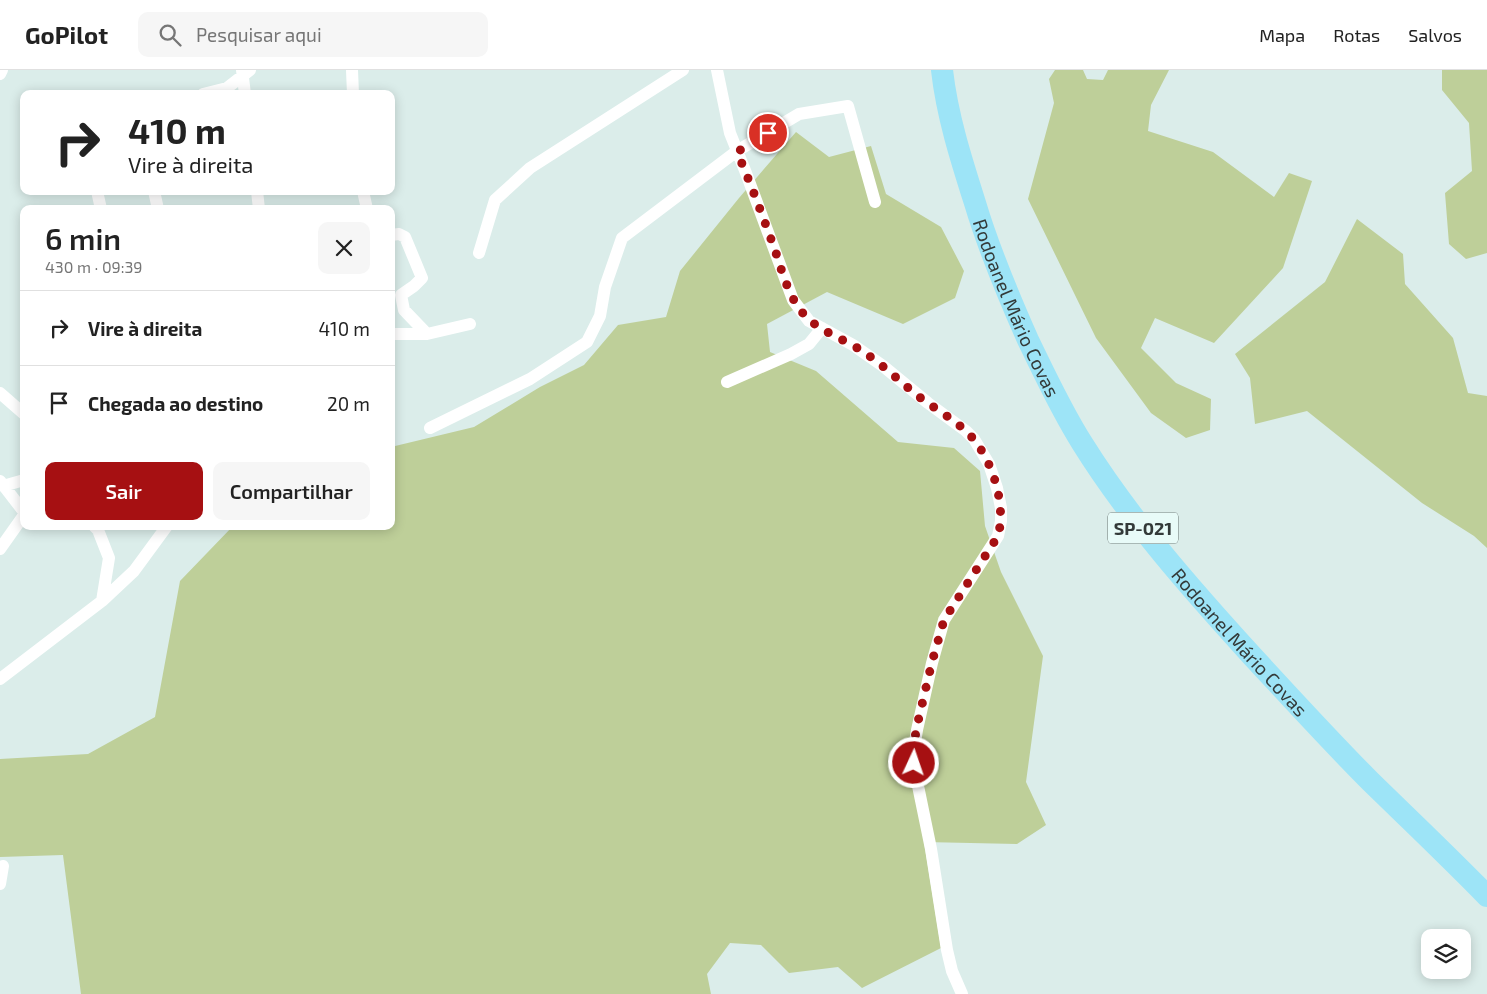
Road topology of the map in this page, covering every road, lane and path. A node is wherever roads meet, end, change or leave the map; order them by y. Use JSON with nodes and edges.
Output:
{"nodes":[{"id":1,"x":2,"y":70,"type":"edge"},
{"id":2,"x":352,"y":70,"type":"edge"},
{"id":3,"x":683,"y":70,"type":"edge"},
{"id":4,"x":717,"y":70,"type":"edge"},
{"id":5,"x":942,"y":70,"type":"edge"},
{"id":6,"x":245,"y":72,"type":"edge"},
{"id":7,"x":0,"y":74,"type":"edge"},
{"id":8,"x":219,"y":90,"type":"edge"},
{"id":9,"x":245,"y":90,"type":"edge"},
{"id":10,"x":353,"y":90,"type":"edge"},
{"id":11,"x":737,"y":152,"type":"junction"},
{"id":12,"x":875,"y":202,"type":"dead end"},
{"id":13,"x":395,"y":234,"type":"edge"},
{"id":14,"x":479,"y":253,"type":"dead end"},
{"id":15,"x":470,"y":324,"type":"dead end"},
{"id":16,"x":822,"y":328,"type":"junction"},
{"id":17,"x":395,"y":334,"type":"edge"},
{"id":18,"x":427,"y":334,"type":"junction"},
{"id":19,"x":727,"y":382,"type":"dead end"},
{"id":20,"x":0,"y":393,"type":"edge"},
{"id":21,"x":20,"y":410,"type":"edge"},
{"id":22,"x":430,"y":428,"type":"dead end"},
{"id":23,"x":20,"y":481,"type":"edge"},
{"id":24,"x":2,"y":483,"type":"edge"},
{"id":25,"x":20,"y":508,"type":"edge"},
{"id":26,"x":20,"y":520,"type":"edge"},
{"id":27,"x":98,"y":530,"type":"edge"},
{"id":28,"x":164,"y":530,"type":"edge"},
{"id":29,"x":0,"y":549,"type":"edge"},
{"id":30,"x":102,"y":601,"type":"junction"},
{"id":31,"x":0,"y":679,"type":"edge"},
{"id":32,"x":3,"y":866,"type":"dead end"},
{"id":33,"x":0,"y":884,"type":"edge"},
{"id":34,"x":1487,"y":896,"type":"edge"},
{"id":35,"x":962,"y":994,"type":"edge"}],
"edges":[{"from":1,"to":7,"type":"street"},
{"from":2,"to":10,"type":"street"},
{"from":3,"to":14,"type":"street"},
{"from":4,"to":11,"type":"street"},
{"from":5,"to":34,"type":"highway","name":"Rodoanel Mário Covas","number":"SP-021"},
{"from":6,"to":8,"type":"street"},
{"from":6,"to":9,"type":"street"},
{"from":11,"to":12,"type":"street"},
{"from":11,"to":16,"type":"street"},
{"from":11,"to":22,"type":"street"},
{"from":13,"to":18,"type":"street"},
{"from":15,"to":18,"type":"street"},
{"from":16,"to":19,"type":"street"},
{"from":16,"to":35,"type":"street"},
{"from":17,"to":18,"type":"street"},
{"from":20,"to":21,"type":"street"},
{"from":23,"to":24,"type":"street"},
{"from":24,"to":25,"type":"street"},
{"from":26,"to":29,"type":"street"},
{"from":27,"to":30,"type":"street"},
{"from":28,"to":30,"type":"street"},
{"from":30,"to":31,"type":"street"},
{"from":32,"to":33,"type":"street"}]}
